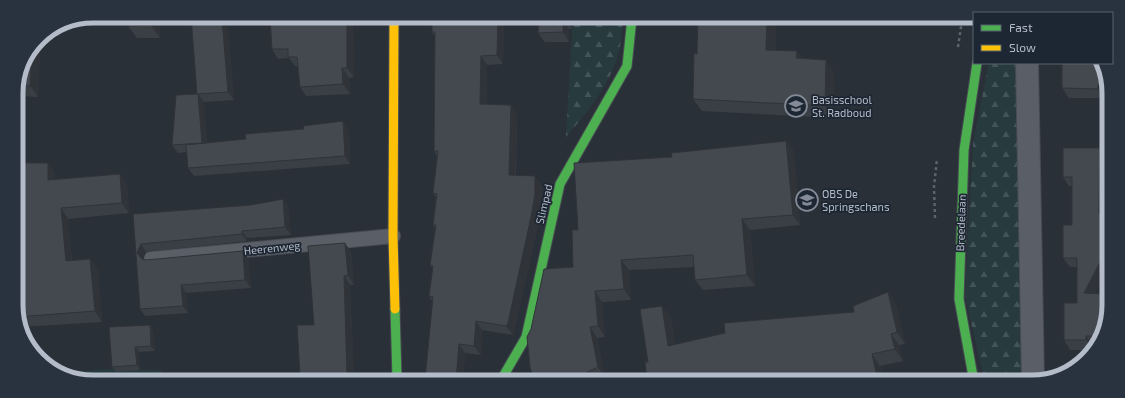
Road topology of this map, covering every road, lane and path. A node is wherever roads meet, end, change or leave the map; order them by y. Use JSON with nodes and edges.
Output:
{"nodes":[{"id":1,"x":394,"y":23,"type":"edge"},
{"id":2,"x":631,"y":23,"type":"edge"},
{"id":3,"x":977,"y":64,"type":"edge"},
{"id":4,"x":1027,"y":64,"type":"edge"},
{"id":5,"x":393,"y":236,"type":"junction"},
{"id":6,"x":150,"y":259,"type":"edge"},
{"id":7,"x":397,"y":375,"type":"edge"},
{"id":8,"x":503,"y":375,"type":"edge"},
{"id":9,"x":973,"y":375,"type":"edge"},
{"id":10,"x":1033,"y":375,"type":"edge"}],
"edges":[{"from":1,"to":5,"type":"street"},
{"from":2,"to":8,"type":"street","name":"Slimpad"},
{"from":3,"to":9,"type":"street","name":"Breedelaan"},
{"from":4,"to":10,"type":"street"},
{"from":5,"to":6,"type":"lane","name":"Heerenweg"},
{"from":5,"to":7,"type":"street"}]}
